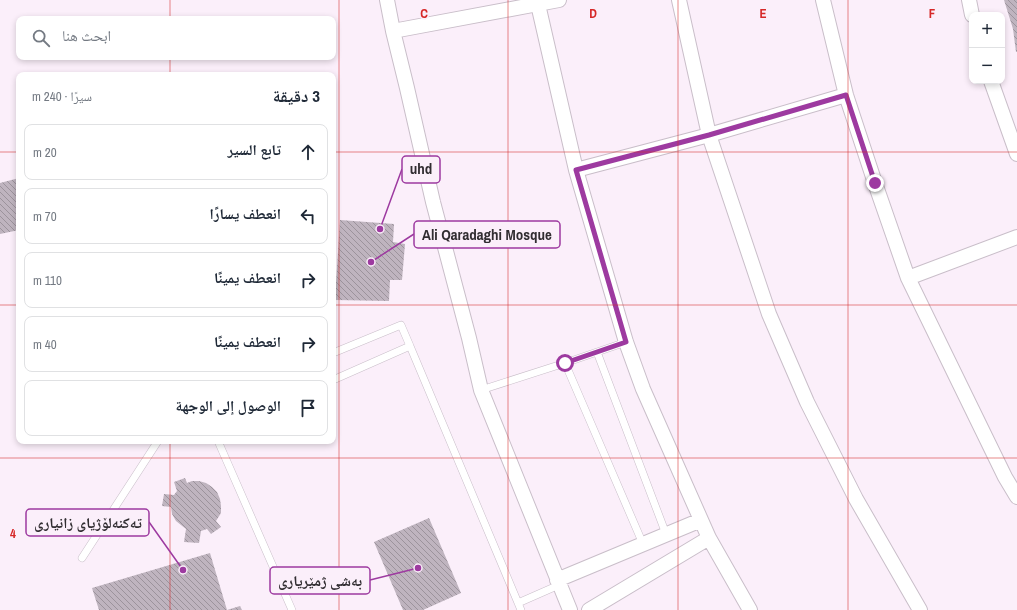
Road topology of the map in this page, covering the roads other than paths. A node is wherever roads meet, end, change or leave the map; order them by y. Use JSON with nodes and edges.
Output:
{"nodes":[{"id":1,"x":387,"y":0,"type":"edge"},
{"id":2,"x":559,"y":0,"type":"edge"},
{"id":3,"x":679,"y":0,"type":"edge"},
{"id":4,"x":823,"y":0,"type":"edge"},
{"id":5,"x":969,"y":0,"type":"edge"},
{"id":6,"x":538,"y":2,"type":"edge"},
{"id":7,"x":971,"y":12,"type":"edge"},
{"id":8,"x":393,"y":31,"type":"junction"},
{"id":9,"x":992,"y":84,"type":"edge"},
{"id":10,"x":846,"y":95,"type":"junction"},
{"id":11,"x":709,"y":135,"type":"junction"},
{"id":12,"x":1017,"y":154,"type":"edge"},
{"id":13,"x":576,"y":170,"type":"junction"},
{"id":14,"x":1017,"y":237,"type":"edge"},
{"id":15,"x":908,"y":278,"type":"junction"},
{"id":16,"x":626,"y":342,"type":"junction"},
{"id":17,"x":410,"y":346,"type":"junction"},
{"id":18,"x":336,"y":352,"type":"edge"},
{"id":19,"x":597,"y":352,"type":"junction"},
{"id":20,"x":565,"y":363,"type":"junction"},
{"id":21,"x":336,"y":379,"type":"edge"},
{"id":22,"x":481,"y":390,"type":"junction"},
{"id":23,"x":156,"y":444,"type":"edge"},
{"id":24,"x":219,"y":444,"type":"edge"},
{"id":25,"x":1017,"y":497,"type":"edge"},
{"id":26,"x":701,"y":520,"type":"junction"},
{"id":27,"x":666,"y":534,"type":"junction"},
{"id":28,"x":709,"y":538,"type":"junction"},
{"id":29,"x":643,"y":544,"type":"junction"},
{"id":30,"x":82,"y":558,"type":"dead end"},
{"id":31,"x":558,"y":582,"type":"junction"},
{"id":32,"x":518,"y":603,"type":"junction"},
{"id":33,"x":292,"y":610,"type":"edge"},
{"id":34,"x":521,"y":610,"type":"edge"},
{"id":35,"x":570,"y":610,"type":"edge"},
{"id":36,"x":589,"y":610,"type":"edge"},
{"id":37,"x":750,"y":610,"type":"edge"},
{"id":38,"x":920,"y":610,"type":"edge"}],
"edges":[{"from":1,"to":8,"type":"street"},
{"from":2,"to":6,"type":"street"},
{"from":3,"to":11,"type":"street"},
{"from":4,"to":10,"type":"street"},
{"from":5,"to":7,"type":"street"},
{"from":6,"to":8,"type":"street"},
{"from":6,"to":13,"type":"street"},
{"from":8,"to":22,"type":"street"},
{"from":9,"to":12,"type":"street"},
{"from":10,"to":11,"type":"street"},
{"from":10,"to":15,"type":"street"},
{"from":11,"to":13,"type":"street"},
{"from":11,"to":38,"type":"street"},
{"from":13,"to":16,"type":"street"},
{"from":14,"to":15,"type":"street"},
{"from":15,"to":25,"type":"street"},
{"from":16,"to":19,"type":"lane"},
{"from":16,"to":26,"type":"street"},
{"from":17,"to":18,"type":"lane"},
{"from":17,"to":21,"type":"lane"},
{"from":17,"to":32,"type":"lane"},
{"from":19,"to":20,"type":"lane"},
{"from":19,"to":27,"type":"lane"},
{"from":20,"to":22,"type":"lane"},
{"from":20,"to":29,"type":"lane"},
{"from":22,"to":31,"type":"street"},
{"from":23,"to":30,"type":"lane"},
{"from":24,"to":33,"type":"lane"},
{"from":26,"to":27,"type":"street"},
{"from":26,"to":28,"type":"street"},
{"from":27,"to":29,"type":"street"},
{"from":28,"to":36,"type":"street"},
{"from":28,"to":37,"type":"street"},
{"from":29,"to":31,"type":"street"},
{"from":31,"to":32,"type":"lane"},
{"from":31,"to":35,"type":"street"},
{"from":32,"to":34,"type":"lane"}]}
